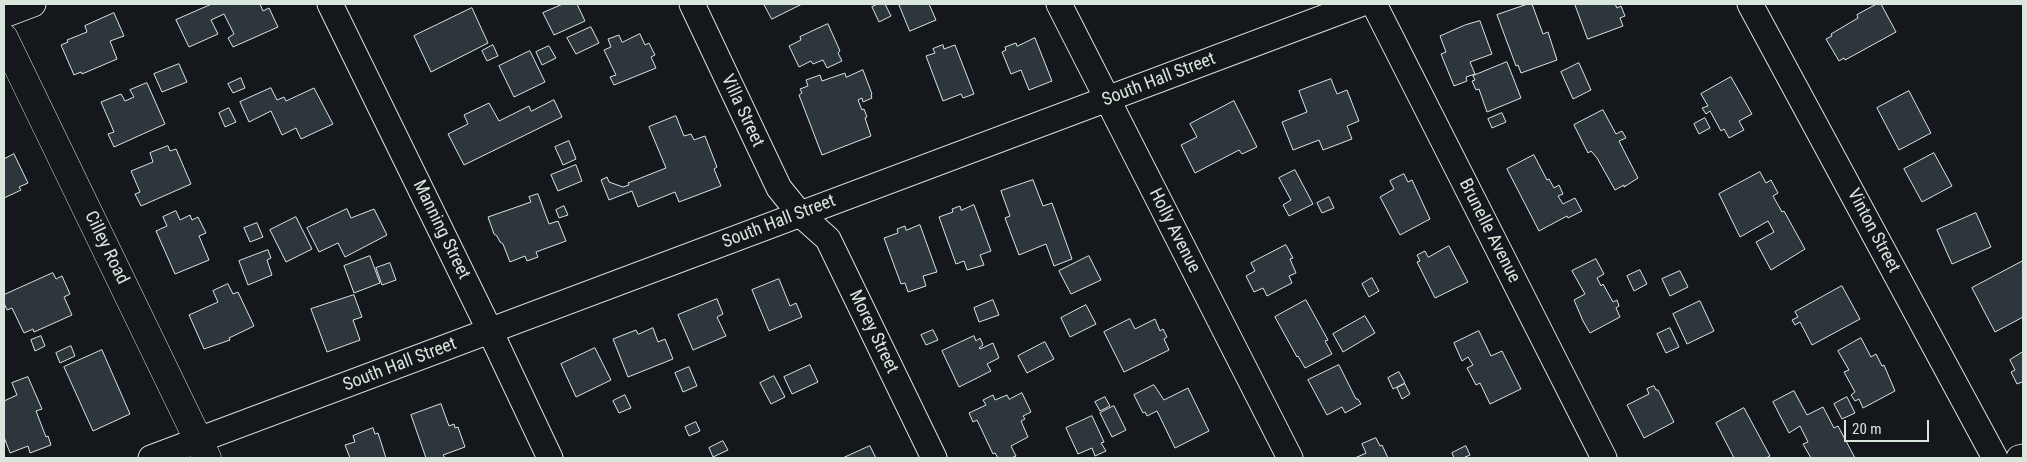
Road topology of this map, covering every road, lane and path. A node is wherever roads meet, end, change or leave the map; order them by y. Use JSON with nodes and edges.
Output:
{"nodes":[{"id":1,"x":33,"y":4,"type":"edge"},
{"id":2,"x":330,"y":4,"type":"edge"},
{"id":3,"x":692,"y":4,"type":"edge"},
{"id":4,"x":1059,"y":4,"type":"edge"},
{"id":5,"x":1360,"y":4,"type":"edge"},
{"id":6,"x":1374,"y":4,"type":"edge"},
{"id":7,"x":1750,"y":4,"type":"edge"},
{"id":8,"x":4,"y":15,"type":"edge"},
{"id":9,"x":4,"y":38,"type":"edge"},
{"id":10,"x":1107,"y":99,"type":"junction"},
{"id":11,"x":800,"y":214,"type":"junction"},
{"id":12,"x":490,"y":331,"type":"junction"},
{"id":13,"x":203,"y":449,"type":"edge"},
{"id":14,"x":2023,"y":457,"type":"edge"},
{"id":15,"x":150,"y":458,"type":"edge"},
{"id":16,"x":550,"y":458,"type":"edge"},
{"id":17,"x":934,"y":458,"type":"edge"},
{"id":18,"x":1290,"y":458,"type":"edge"},
{"id":19,"x":1604,"y":458,"type":"edge"},
{"id":20,"x":1995,"y":458,"type":"edge"},
{"id":21,"x":2019,"y":458,"type":"edge"}],
"edges":[{"from":1,"to":8,"type":"street"},
{"from":2,"to":12,"type":"street","name":"Manning Street"},
{"from":3,"to":11,"type":"street","name":"Villa Street"},
{"from":4,"to":10,"type":"street","name":"Holly Avenue"},
{"from":5,"to":10,"type":"street","name":"South Hall Street"},
{"from":6,"to":19,"type":"street","name":"Brunelle Avenue"},
{"from":7,"to":20,"type":"street","name":"Vinton Street"},
{"from":9,"to":13,"type":"street","name":"Cilley Road"},
{"from":10,"to":11,"type":"street","name":"South Hall Street"},
{"from":10,"to":18,"type":"street","name":"Holly Avenue"},
{"from":11,"to":12,"type":"street","name":"South Hall Street"},
{"from":11,"to":17,"type":"street","name":"Morey Street"},
{"from":12,"to":13,"type":"street","name":"South Hall Street"},
{"from":12,"to":16,"type":"street","name":"Manning Street"},
{"from":13,"to":15,"type":"street","name":"South Hall Street"},
{"from":14,"to":21,"type":"street"}]}
